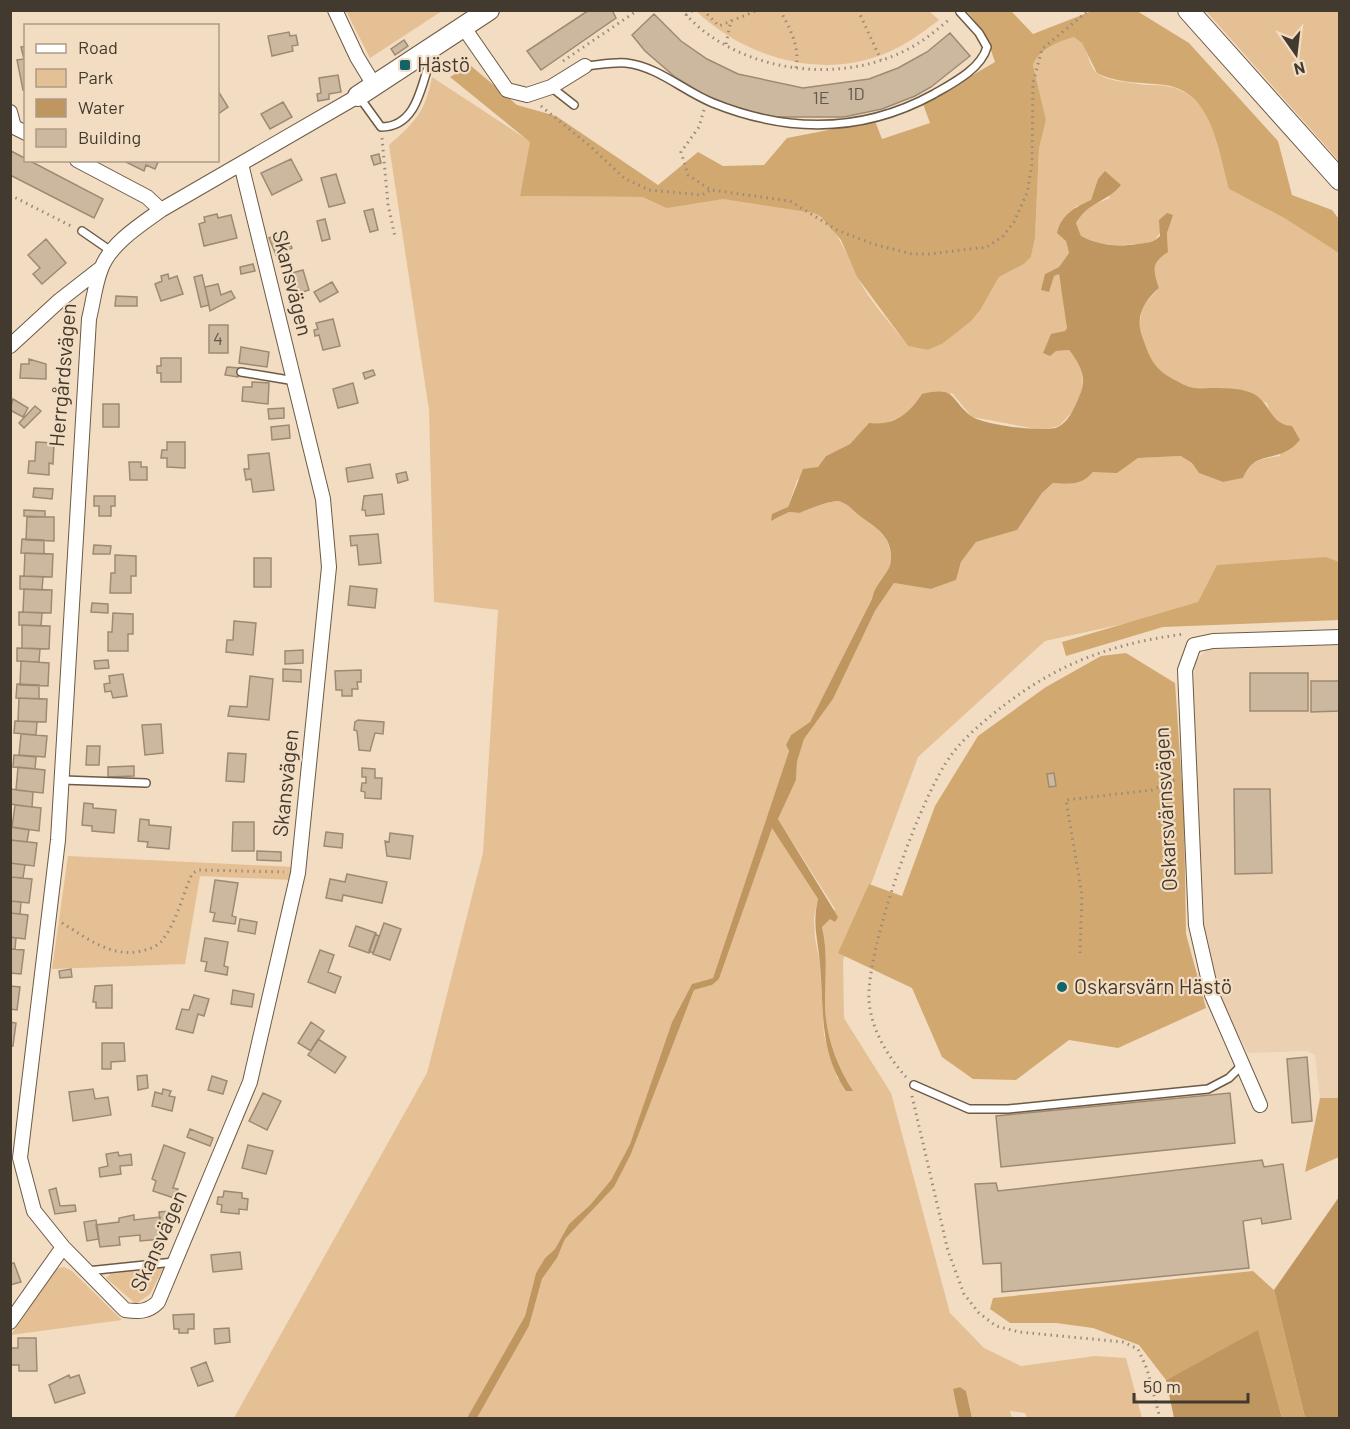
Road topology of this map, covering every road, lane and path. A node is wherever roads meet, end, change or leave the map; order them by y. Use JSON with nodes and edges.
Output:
{"nodes":[{"id":1,"x":335,"y":10,"type":"edge"},
{"id":2,"x":489,"y":10,"type":"edge"},
{"id":3,"x":638,"y":10,"type":"edge"},
{"id":4,"x":681,"y":10,"type":"edge"},
{"id":5,"x":694,"y":10,"type":"edge"},
{"id":6,"x":703,"y":10,"type":"edge"},
{"id":7,"x":758,"y":10,"type":"edge"},
{"id":8,"x":780,"y":10,"type":"edge"},
{"id":9,"x":858,"y":10,"type":"edge"},
{"id":10,"x":1089,"y":10,"type":"edge"},
{"id":11,"x":1188,"y":10,"type":"edge"},
{"id":12,"x":960,"y":12,"type":"joint"},
{"id":13,"x":687,"y":15,"type":"junction"},
{"id":14,"x":731,"y":20,"type":"junction"},
{"id":15,"x":464,"y":28,"type":"junction"},
{"id":16,"x":726,"y":44,"type":"junction"},
{"id":17,"x":425,"y":52,"type":"junction"},
{"id":18,"x":881,"y":60,"type":"junction"},
{"id":19,"x":561,"y":62,"type":"dead end"},
{"id":20,"x":585,"y":66,"type":"joint"},
{"id":21,"x":795,"y":68,"type":"junction"},
{"id":22,"x":374,"y":85,"type":"junction"},
{"id":23,"x":551,"y":87,"type":"junction"},
{"id":24,"x":527,"y":95,"type":"junction"},
{"id":25,"x":358,"y":96,"type":"junction"},
{"id":26,"x":707,"y":100,"type":"junction"},
{"id":27,"x":574,"y":105,"type":"dead end"},
{"id":28,"x":10,"y":112,"type":"edge"},
{"id":29,"x":381,"y":127,"type":"junction"},
{"id":30,"x":17,"y":130,"type":"edge"},
{"id":31,"x":81,"y":162,"type":"edge"},
{"id":32,"x":241,"y":164,"type":"junction"},
{"id":33,"x":1340,"y":180,"type":"edge"},
{"id":34,"x":711,"y":190,"type":"junction"},
{"id":35,"x":10,"y":195,"type":"edge"},
{"id":36,"x":161,"y":210,"type":"junction"},
{"id":37,"x":82,"y":231,"type":"joint"},
{"id":38,"x":395,"y":237,"type":"dead end"},
{"id":39,"x":111,"y":251,"type":"junction"},
{"id":40,"x":101,"y":268,"type":"junction"},
{"id":41,"x":10,"y":346,"type":"edge"},
{"id":42,"x":241,"y":372,"type":"dead end"},
{"id":43,"x":295,"y":381,"type":"junction"},
{"id":44,"x":1186,"y":634,"type":"dead end"},
{"id":45,"x":1340,"y":637,"type":"edge"},
{"id":46,"x":1188,"y":771,"type":"junction"},
{"id":47,"x":63,"y":780,"type":"junction"},
{"id":48,"x":146,"y":783,"type":"dead end"},
{"id":49,"x":298,"y":873,"type":"junction"},
{"id":50,"x":50,"y":915,"type":"junction"},
{"id":51,"x":1080,"y":954,"type":"dead end"},
{"id":52,"x":1243,"y":1064,"type":"junction"},
{"id":53,"x":914,"y":1085,"type":"junction"},
{"id":54,"x":1260,"y":1105,"type":"dead end"},
{"id":55,"x":15,"y":1157,"type":"edge"},
{"id":56,"x":63,"y":1247,"type":"junction"},
{"id":57,"x":174,"y":1262,"type":"junction"},
{"id":58,"x":87,"y":1271,"type":"junction"},
{"id":59,"x":10,"y":1322,"type":"edge"},
{"id":60,"x":1160,"y":1419,"type":"edge"}],
"edges":[{"from":1,"to":22,"type":"street"},
{"from":2,"to":15,"type":"street","name":"Herrgårdsvägen"},
{"from":3,"to":19,"type":"path"},
{"from":4,"to":13,"type":"path"},
{"from":5,"to":13,"type":"path"},
{"from":6,"to":14,"type":"path"},
{"from":7,"to":14,"type":"path"},
{"from":8,"to":21,"type":"path"},
{"from":9,"to":18,"type":"path"},
{"from":10,"to":34,"type":"path"},
{"from":11,"to":33,"type":"street"},
{"from":12,"to":18,"type":"path"},
{"from":12,"to":26,"type":"lane"},
{"from":13,"to":16,"type":"path"},
{"from":14,"to":16,"type":"path"},
{"from":15,"to":17,"type":"street","name":"Herrgårdsvägen"},
{"from":15,"to":24,"type":"street"},
{"from":16,"to":21,"type":"path"},
{"from":17,"to":22,"type":"street","name":"Herrgårdsvägen"},
{"from":17,"to":29,"type":"lane"},
{"from":18,"to":21,"type":"path"},
{"from":20,"to":23,"type":"street"},
{"from":20,"to":26,"type":"lane"},
{"from":22,"to":25,"type":"street","name":"Herrgårdsvägen"},
{"from":23,"to":24,"type":"street"},
{"from":23,"to":27,"type":"lane"},
{"from":24,"to":34,"type":"path"},
{"from":25,"to":29,"type":"lane"},
{"from":25,"to":32,"type":"street","name":"Herrgårdsvägen"},
{"from":26,"to":34,"type":"path"},
{"from":28,"to":30,"type":"street"},
{"from":29,"to":38,"type":"path"},
{"from":31,"to":36,"type":"street"},
{"from":32,"to":36,"type":"street","name":"Herrgårdsvägen"},
{"from":32,"to":43,"type":"street","name":"Skansvägen"},
{"from":35,"to":37,"type":"path"},
{"from":36,"to":39,"type":"street","name":"Herrgårdsvägen"},
{"from":37,"to":39,"type":"lane"},
{"from":39,"to":40,"type":"street","name":"Herrgårdsvägen"},
{"from":40,"to":41,"type":"street"},
{"from":40,"to":47,"type":"street","name":"Herrgårdsvägen"},
{"from":42,"to":43,"type":"lane"},
{"from":43,"to":49,"type":"street","name":"Skansvägen"},
{"from":44,"to":53,"type":"path"},
{"from":45,"to":46,"type":"street","name":"Oskarsvärnsvägen"},
{"from":46,"to":51,"type":"path"},
{"from":46,"to":52,"type":"street","name":"Oskarsvärnsvägen"},
{"from":47,"to":48,"type":"lane"},
{"from":47,"to":50,"type":"street","name":"Herrgårdsvägen"},
{"from":49,"to":50,"type":"path"},
{"from":49,"to":57,"type":"street","name":"Skansvägen"},
{"from":50,"to":55,"type":"street","name":"Herrgårdsvägen"},
{"from":52,"to":53,"type":"lane"},
{"from":52,"to":54,"type":"street","name":"Oskarsvärnsvägen"},
{"from":53,"to":60,"type":"path"},
{"from":55,"to":56,"type":"street","name":"Herrgårdsvägen"},
{"from":56,"to":58,"type":"street","name":"Herrgårdsvägen"},
{"from":56,"to":59,"type":"street"},
{"from":57,"to":58,"type":"lane"},
{"from":57,"to":58,"type":"street","name":"Skansvägen"}]}
